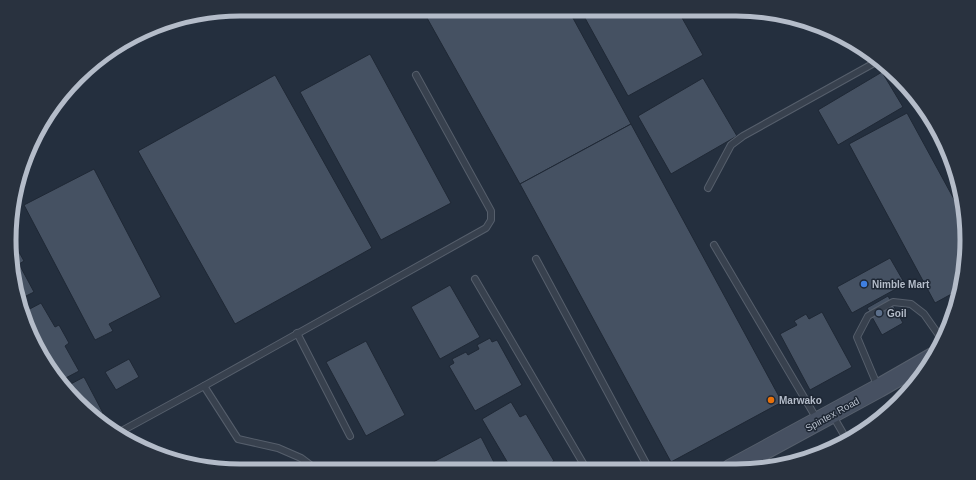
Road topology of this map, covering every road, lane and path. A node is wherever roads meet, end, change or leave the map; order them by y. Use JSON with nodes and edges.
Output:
{"nodes":[{"id":1,"x":874,"y":63,"type":"edge"},
{"id":2,"x":416,"y":75,"type":"dead end"},
{"id":3,"x":708,"y":188,"type":"dead end"},
{"id":4,"x":714,"y":245,"type":"dead end"},
{"id":5,"x":536,"y":259,"type":"dead end"},
{"id":6,"x":474,"y":280,"type":"dead end"},
{"id":7,"x":297,"y":333,"type":"junction"},
{"id":8,"x":939,"y":335,"type":"edge"},
{"id":9,"x":920,"y":368,"type":"edge"},
{"id":10,"x":204,"y":386,"type":"junction"},
{"id":11,"x":879,"y":388,"type":"junction"},
{"id":12,"x":825,"y":418,"type":"junction"},
{"id":13,"x":123,"y":430,"type":"edge"},
{"id":14,"x":350,"y":436,"type":"dead end"},
{"id":15,"x":843,"y":436,"type":"edge"},
{"id":16,"x":309,"y":464,"type":"edge"},
{"id":17,"x":583,"y":464,"type":"edge"},
{"id":18,"x":646,"y":464,"type":"edge"},
{"id":19,"x":739,"y":464,"type":"edge"}],
"edges":[{"from":1,"to":3,"type":"lane"},
{"from":2,"to":7,"type":"lane"},
{"from":4,"to":12,"type":"lane"},
{"from":5,"to":18,"type":"lane"},
{"from":6,"to":17,"type":"lane"},
{"from":7,"to":10,"type":"lane"},
{"from":7,"to":14,"type":"lane"},
{"from":8,"to":11,"type":"lane"},
{"from":9,"to":11,"type":"main road","name":"Spintex Road"},
{"from":10,"to":13,"type":"lane"},
{"from":10,"to":16,"type":"lane"},
{"from":11,"to":12,"type":"main road","name":"Spintex Road"},
{"from":12,"to":15,"type":"lane"},
{"from":12,"to":19,"type":"main road","name":"Spintex Road"}]}
